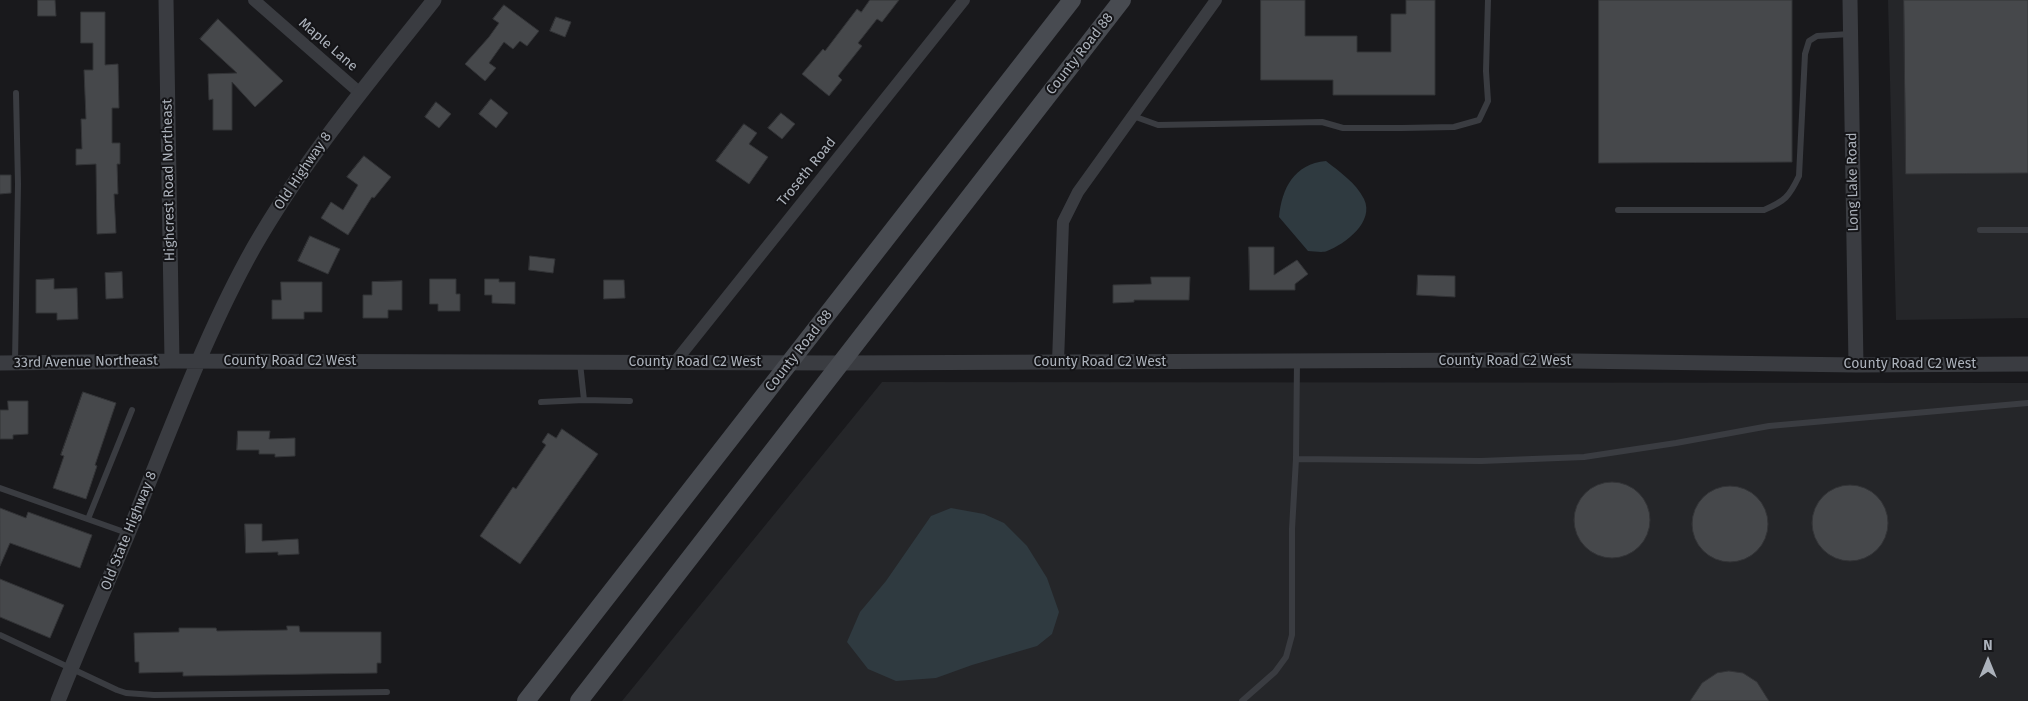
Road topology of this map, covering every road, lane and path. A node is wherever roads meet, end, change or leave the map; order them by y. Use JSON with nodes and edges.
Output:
{"nodes":[{"id":1,"x":166,"y":0,"type":"edge"},
{"id":2,"x":254,"y":0,"type":"edge"},
{"id":3,"x":434,"y":0,"type":"edge"},
{"id":4,"x":964,"y":0,"type":"edge"},
{"id":5,"x":1072,"y":0,"type":"edge"},
{"id":6,"x":1122,"y":0,"type":"edge"},
{"id":7,"x":1216,"y":0,"type":"edge"},
{"id":8,"x":1488,"y":0,"type":"edge"},
{"id":9,"x":1850,"y":0,"type":"edge"},
{"id":10,"x":1850,"y":34,"type":"junction"},
{"id":11,"x":16,"y":93,"type":"dead end"},
{"id":12,"x":360,"y":94,"type":"junction"},
{"id":13,"x":1133,"y":116,"type":"junction"},
{"id":14,"x":1618,"y":210,"type":"dead end"},
{"id":15,"x":1980,"y":230,"type":"dead end"},
{"id":16,"x":2028,"y":230,"type":"edge"},
{"id":17,"x":172,"y":361,"type":"junction"},
{"id":18,"x":200,"y":361,"type":"junction"},
{"id":19,"x":1297,"y":361,"type":"junction"},
{"id":20,"x":0,"y":362,"type":"edge"},
{"id":21,"x":16,"y":362,"type":"junction"},
{"id":22,"x":579,"y":362,"type":"junction"},
{"id":23,"x":675,"y":362,"type":"junction"},
{"id":24,"x":1058,"y":362,"type":"junction"},
{"id":25,"x":789,"y":363,"type":"junction"},
{"id":26,"x":842,"y":363,"type":"junction"},
{"id":27,"x":1856,"y":364,"type":"junction"},
{"id":28,"x":2028,"y":364,"type":"edge"},
{"id":29,"x":584,"y":400,"type":"junction"},
{"id":30,"x":630,"y":401,"type":"dead end"},
{"id":31,"x":541,"y":402,"type":"dead end"},
{"id":32,"x":2028,"y":403,"type":"edge"},
{"id":33,"x":132,"y":410,"type":"dead end"},
{"id":34,"x":1296,"y":459,"type":"junction"},
{"id":35,"x":0,"y":488,"type":"edge"},
{"id":36,"x":88,"y":519,"type":"junction"},
{"id":37,"x":129,"y":533,"type":"junction"},
{"id":38,"x":0,"y":635,"type":"edge"},
{"id":39,"x":71,"y":669,"type":"junction"},
{"id":40,"x":387,"y":692,"type":"dead end"},
{"id":41,"x":58,"y":701,"type":"edge"},
{"id":42,"x":526,"y":701,"type":"edge"},
{"id":43,"x":579,"y":701,"type":"edge"},
{"id":44,"x":1242,"y":701,"type":"edge"}],
"edges":[{"from":1,"to":17,"type":"street","name":"Highcrest Road Northeast"},
{"from":2,"to":12,"type":"street","name":"Maple Lane"},
{"from":3,"to":12,"type":"street","name":"Old Highway 8"},
{"from":4,"to":23,"type":"street","name":"Troseth Road"},
{"from":5,"to":25,"type":"main road","name":"County Road 88"},
{"from":6,"to":26,"type":"main road","name":"County Road 88"},
{"from":7,"to":13,"type":"street"},
{"from":8,"to":13,"type":"lane"},
{"from":9,"to":10,"type":"street","name":"Long Lake Road"},
{"from":10,"to":14,"type":"lane"},
{"from":10,"to":27,"type":"street","name":"Long Lake Road"},
{"from":11,"to":21,"type":"lane"},
{"from":12,"to":18,"type":"street","name":"Old Highway 8"},
{"from":13,"to":24,"type":"street"},
{"from":15,"to":16,"type":"lane"},
{"from":17,"to":18,"type":"street","name":"County Road C2 West"},
{"from":17,"to":21,"type":"street","name":"33rd Avenue Northeast"},
{"from":18,"to":22,"type":"street","name":"County Road C2 West"},
{"from":18,"to":37,"type":"street","name":"Old State Highway 8"},
{"from":19,"to":24,"type":"street","name":"County Road C2 West"},
{"from":19,"to":27,"type":"street","name":"County Road C2 West"},
{"from":19,"to":34,"type":"lane"},
{"from":20,"to":21,"type":"street","name":"33rd Avenue Northeast"},
{"from":22,"to":23,"type":"street","name":"County Road C2 West"},
{"from":22,"to":29,"type":"lane"},
{"from":23,"to":25,"type":"street","name":"County Road C2 West"},
{"from":24,"to":26,"type":"street","name":"County Road C2 West"},
{"from":25,"to":26,"type":"street","name":"County Road C2 West"},
{"from":25,"to":42,"type":"main road","name":"County Road 88"},
{"from":26,"to":43,"type":"main road","name":"County Road 88"},
{"from":27,"to":28,"type":"street","name":"County Road C2 West"},
{"from":29,"to":30,"type":"lane"},
{"from":29,"to":31,"type":"lane"},
{"from":32,"to":34,"type":"lane"},
{"from":33,"to":36,"type":"lane"},
{"from":34,"to":44,"type":"lane"},
{"from":35,"to":36,"type":"lane"},
{"from":36,"to":37,"type":"lane"},
{"from":37,"to":39,"type":"street","name":"Old State Highway 8"},
{"from":38,"to":39,"type":"lane"},
{"from":39,"to":40,"type":"lane"},
{"from":39,"to":41,"type":"street","name":"Old State Highway 8"}]}
